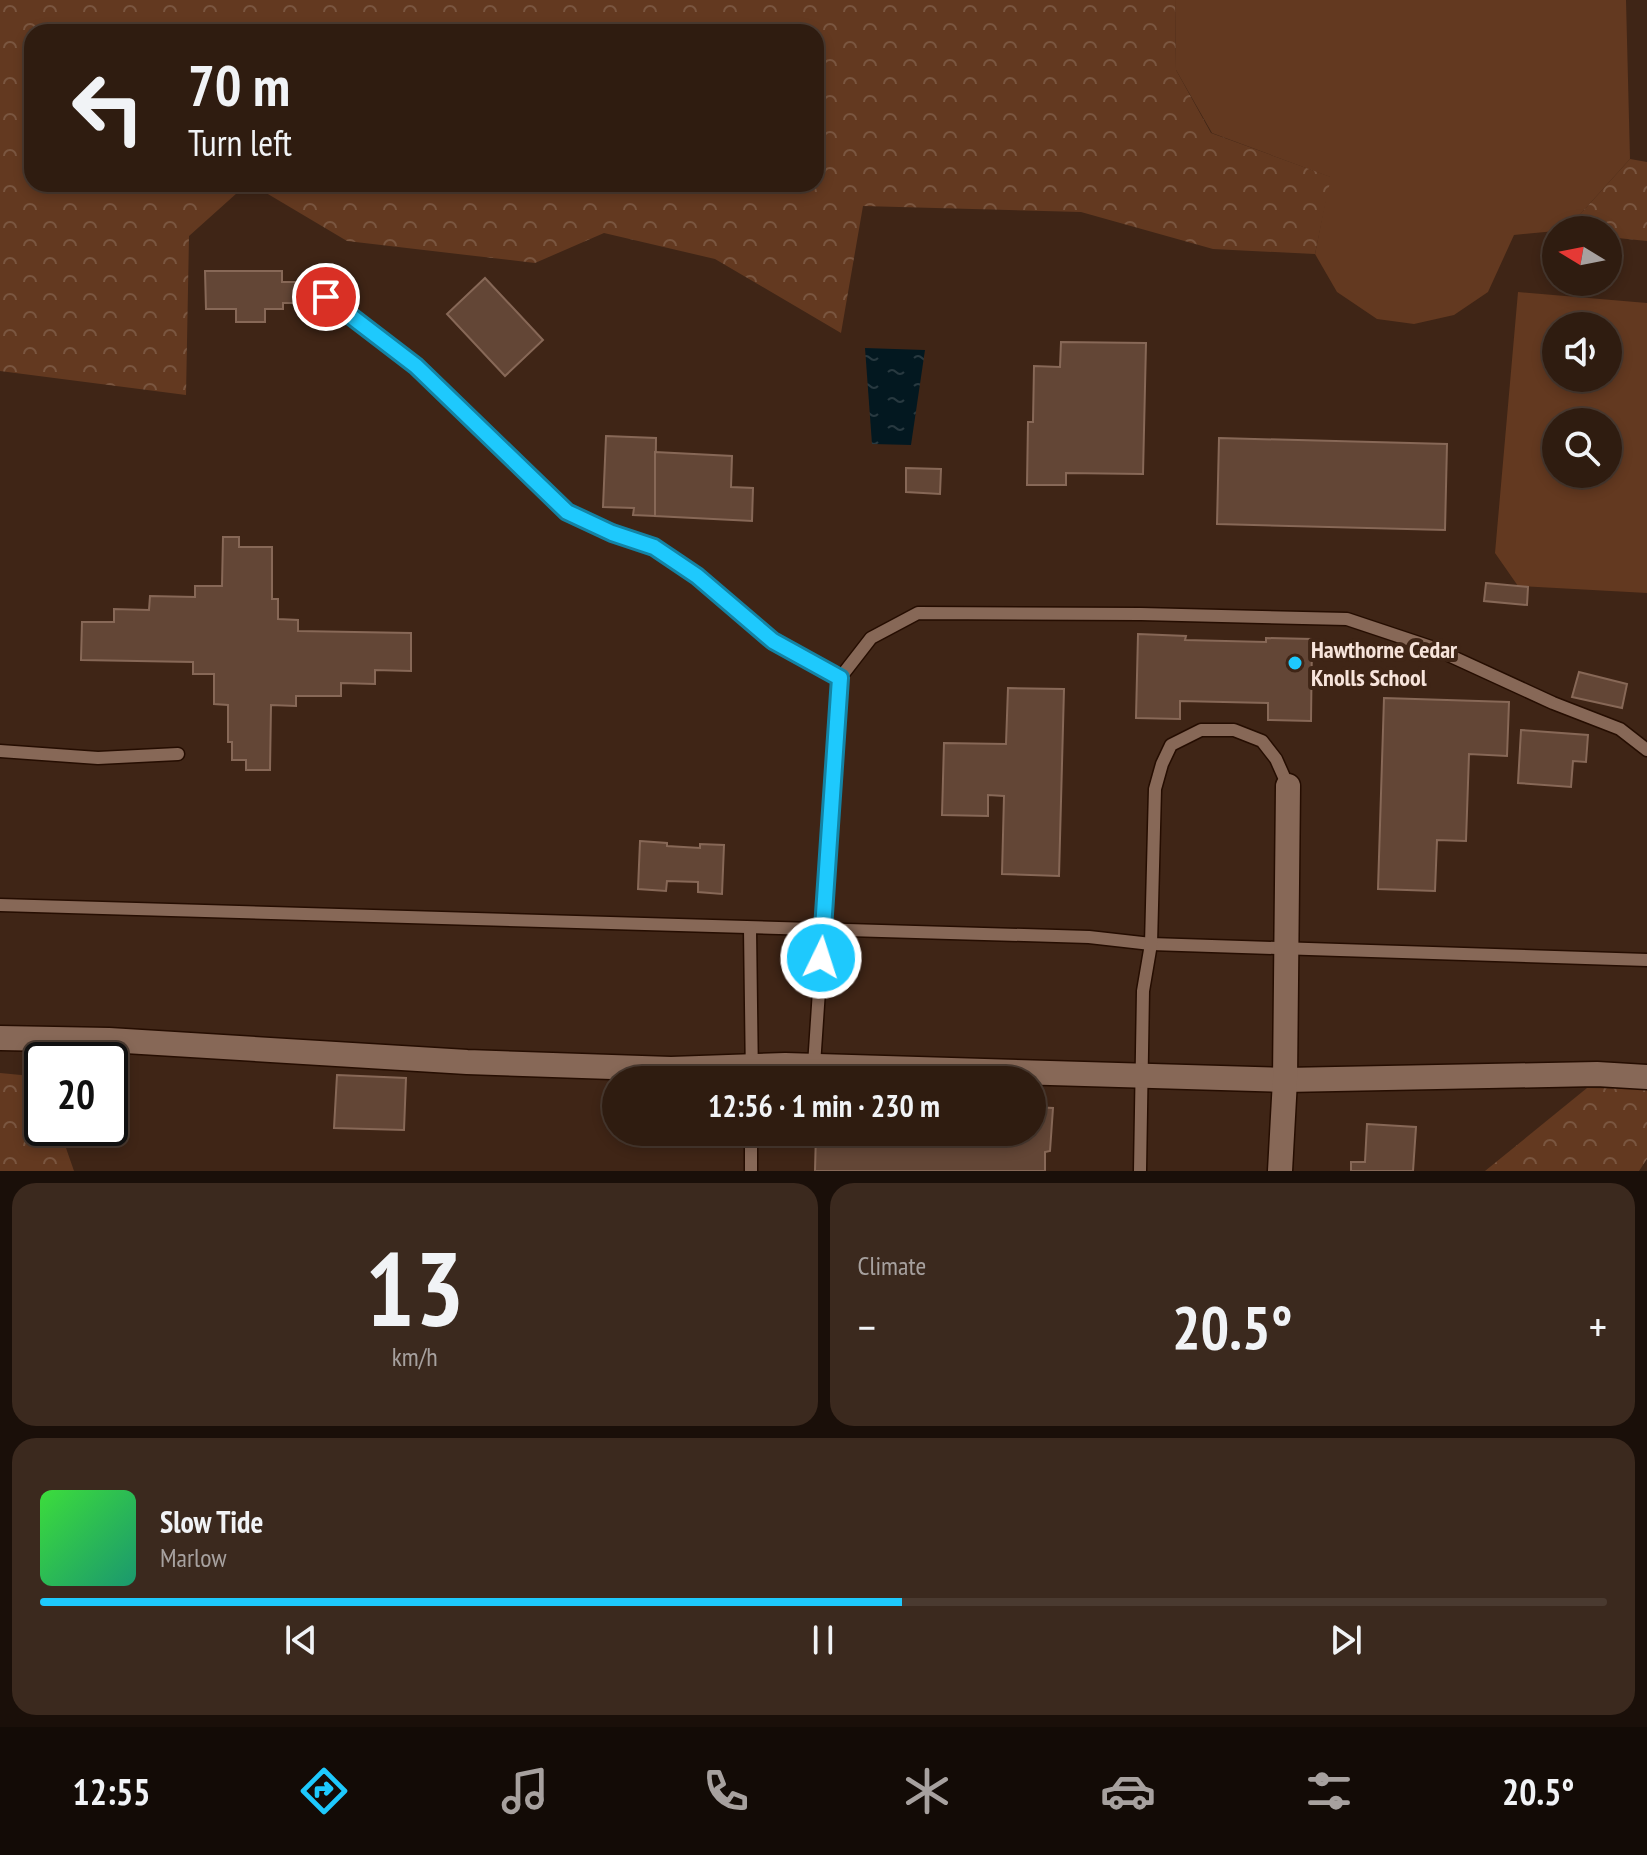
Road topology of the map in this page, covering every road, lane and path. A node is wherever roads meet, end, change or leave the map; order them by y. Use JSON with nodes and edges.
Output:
{"nodes":[{"id":1,"x":326,"y":297,"type":"dead end"},
{"id":2,"x":840,"y":678,"type":"junction"},
{"id":3,"x":1647,"y":750,"type":"edge"},
{"id":4,"x":0,"y":751,"type":"edge"},
{"id":5,"x":178,"y":754,"type":"dead end"},
{"id":6,"x":1288,"y":786,"type":"joint"},
{"id":7,"x":0,"y":905,"type":"edge"},
{"id":8,"x":750,"y":929,"type":"junction"},
{"id":9,"x":823,"y":931,"type":"junction"},
{"id":10,"x":1151,"y":944,"type":"junction"},
{"id":11,"x":1288,"y":949,"type":"junction"},
{"id":12,"x":1647,"y":960,"type":"edge"},
{"id":13,"x":0,"y":1038,"type":"edge"},
{"id":14,"x":814,"y":1065,"type":"junction"},
{"id":15,"x":752,"y":1066,"type":"edge"},
{"id":16,"x":806,"y":1066,"type":"edge"},
{"id":17,"x":602,"y":1067,"type":"edge"},
{"id":18,"x":1142,"y":1076,"type":"junction"},
{"id":19,"x":1647,"y":1077,"type":"edge"},
{"id":20,"x":1285,"y":1080,"type":"junction"},
{"id":21,"x":751,"y":1146,"type":"edge"},
{"id":22,"x":751,"y":1171,"type":"edge"},
{"id":23,"x":1140,"y":1171,"type":"edge"},
{"id":24,"x":1280,"y":1171,"type":"edge"}],
"edges":[{"from":1,"to":2,"type":"lane"},
{"from":2,"to":3,"type":"lane"},
{"from":2,"to":9,"type":"lane"},
{"from":4,"to":5,"type":"lane"},
{"from":6,"to":10,"type":"lane"},
{"from":6,"to":11,"type":"street"},
{"from":7,"to":8,"type":"lane"},
{"from":8,"to":9,"type":"lane"},
{"from":8,"to":15,"type":"lane"},
{"from":9,"to":10,"type":"lane"},
{"from":9,"to":14,"type":"lane"},
{"from":10,"to":11,"type":"lane"},
{"from":10,"to":18,"type":"lane"},
{"from":11,"to":12,"type":"lane"},
{"from":11,"to":20,"type":"street"},
{"from":13,"to":17,"type":"street"},
{"from":14,"to":16,"type":"street"},
{"from":14,"to":18,"type":"street"},
{"from":18,"to":20,"type":"street"},
{"from":18,"to":23,"type":"lane"},
{"from":19,"to":20,"type":"street"},
{"from":20,"to":24,"type":"street"},
{"from":21,"to":22,"type":"lane"}]}
